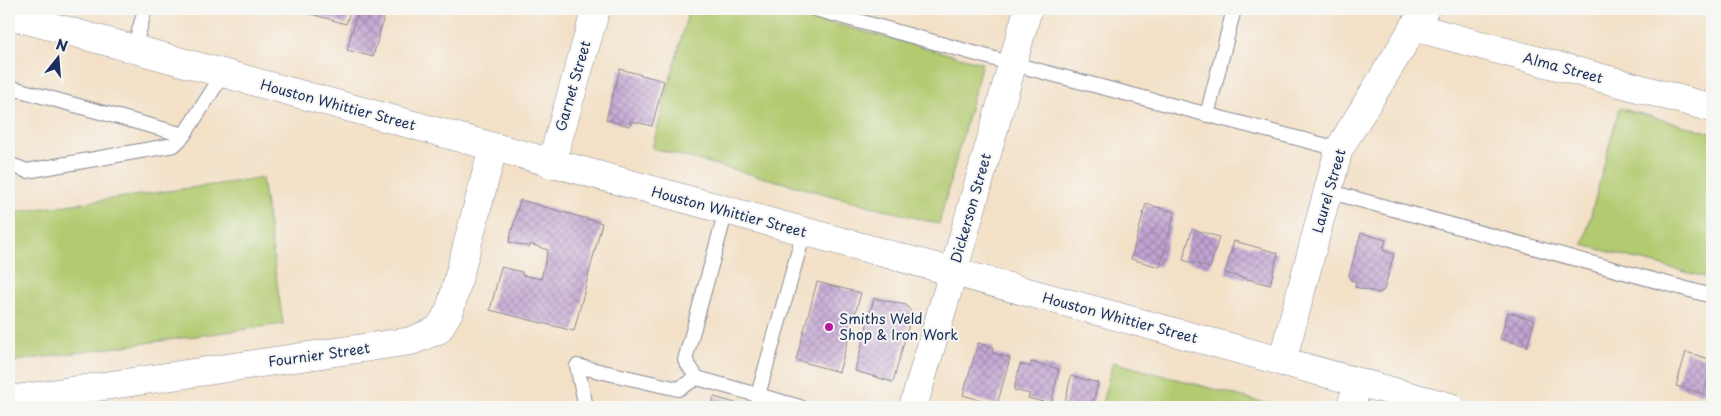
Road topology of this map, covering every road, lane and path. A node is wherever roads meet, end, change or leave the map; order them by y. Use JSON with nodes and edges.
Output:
{"nodes":[{"id":1,"x":145,"y":9,"type":"edge"},
{"id":2,"x":596,"y":9,"type":"edge"},
{"id":3,"x":819,"y":9,"type":"edge"},
{"id":4,"x":1028,"y":9,"type":"edge"},
{"id":5,"x":1234,"y":9,"type":"edge"},
{"id":6,"x":16,"y":14,"type":"edge"},
{"id":7,"x":1420,"y":18,"type":"edge"},
{"id":8,"x":134,"y":49,"type":"junction"},
{"id":9,"x":1013,"y":64,"type":"junction"},
{"id":10,"x":223,"y":74,"type":"junction"},
{"id":11,"x":9,"y":87,"type":"edge"},
{"id":12,"x":1712,"y":108,"type":"edge"},
{"id":13,"x":1207,"y":115,"type":"junction"},
{"id":14,"x":184,"y":135,"type":"junction"},
{"id":15,"x":493,"y":148,"type":"junction"},
{"id":16,"x":1338,"y":149,"type":"junction"},
{"id":17,"x":9,"y":164,"type":"edge"},
{"id":18,"x":551,"y":164,"type":"junction"},
{"id":19,"x":1328,"y":191,"type":"junction"},
{"id":20,"x":726,"y":211,"type":"junction"},
{"id":21,"x":804,"y":232,"type":"junction"},
{"id":22,"x":953,"y":273,"type":"junction"},
{"id":23,"x":1712,"y":296,"type":"edge"},
{"id":24,"x":1282,"y":362,"type":"junction"},
{"id":25,"x":697,"y":378,"type":"junction"},
{"id":26,"x":758,"y":395,"type":"junction"},
{"id":27,"x":1355,"y":395,"type":"edge"},
{"id":28,"x":9,"y":400,"type":"edge"},
{"id":29,"x":586,"y":407,"type":"edge"},
{"id":30,"x":800,"y":407,"type":"edge"},
{"id":31,"x":913,"y":407,"type":"edge"},
{"id":32,"x":1450,"y":407,"type":"edge"}],
"edges":[{"from":1,"to":8,"type":"lane"},
{"from":2,"to":18,"type":"street","name":"Garnet Street"},
{"from":3,"to":9,"type":"lane"},
{"from":4,"to":9,"type":"street","name":"Dickerson Street"},
{"from":5,"to":13,"type":"lane"},
{"from":6,"to":8,"type":"street","name":"Houston Whittier Street"},
{"from":7,"to":12,"type":"street","name":"Alma Street"},
{"from":7,"to":16,"type":"street","name":"Laurel Street"},
{"from":8,"to":10,"type":"street","name":"Houston Whittier Street"},
{"from":9,"to":13,"type":"lane"},
{"from":9,"to":22,"type":"street","name":"Dickerson Street"},
{"from":10,"to":14,"type":"lane"},
{"from":10,"to":15,"type":"street","name":"Houston Whittier Street"},
{"from":11,"to":14,"type":"lane"},
{"from":13,"to":16,"type":"lane"},
{"from":14,"to":17,"type":"lane"},
{"from":15,"to":18,"type":"street","name":"Houston Whittier Street"},
{"from":15,"to":28,"type":"street","name":"Fournier Street"},
{"from":16,"to":19,"type":"street","name":"Laurel Street"},
{"from":18,"to":20,"type":"street","name":"Houston Whittier Street"},
{"from":19,"to":23,"type":"lane"},
{"from":19,"to":24,"type":"street","name":"Laurel Street"},
{"from":20,"to":21,"type":"street","name":"Houston Whittier Street"},
{"from":20,"to":25,"type":"lane"},
{"from":21,"to":22,"type":"street","name":"Houston Whittier Street"},
{"from":21,"to":26,"type":"lane"},
{"from":22,"to":24,"type":"street","name":"Houston Whittier Street"},
{"from":22,"to":31,"type":"street","name":"Dickerson Street"},
{"from":24,"to":27,"type":"street","name":"Houston Whittier Street"},
{"from":25,"to":26,"type":"lane"},
{"from":25,"to":29,"type":"lane"},
{"from":26,"to":30,"type":"lane"},
{"from":27,"to":32,"type":"street","name":"Houston Whittier Street"}]}
